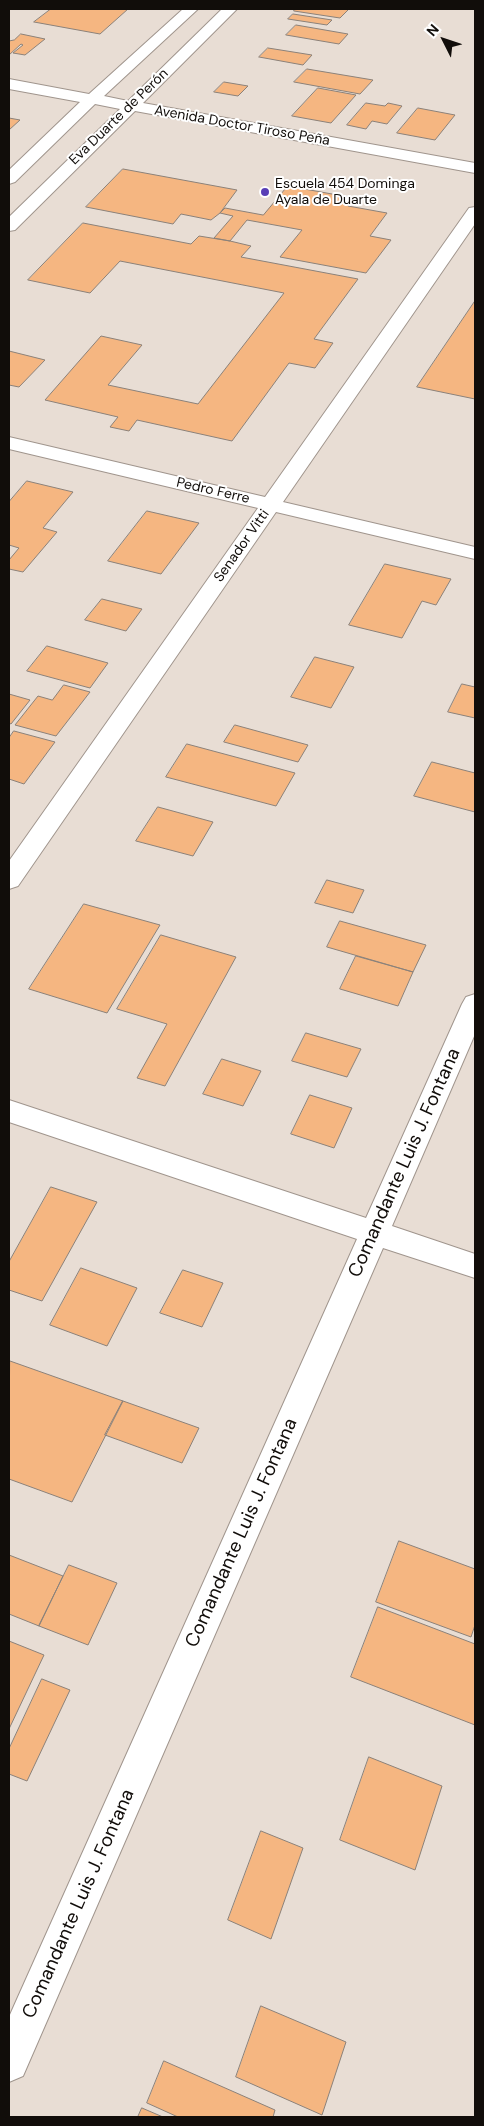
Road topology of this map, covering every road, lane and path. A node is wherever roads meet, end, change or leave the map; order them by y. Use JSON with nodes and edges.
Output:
{"nodes":[{"id":1,"x":191,"y":9,"type":"edge"},
{"id":2,"x":230,"y":9,"type":"edge"},
{"id":3,"x":9,"y":84,"type":"edge"},
{"id":4,"x":92,"y":99,"type":"junction"},
{"id":5,"x":130,"y":106,"type":"junction"},
{"id":6,"x":475,"y":168,"type":"edge"},
{"id":7,"x":9,"y":179,"type":"edge"},
{"id":8,"x":475,"y":212,"type":"edge"},
{"id":9,"x":9,"y":226,"type":"edge"},
{"id":10,"x":9,"y":443,"type":"edge"},
{"id":11,"x":270,"y":504,"type":"junction"},
{"id":12,"x":475,"y":553,"type":"edge"},
{"id":13,"x":9,"y":880,"type":"edge"},
{"id":14,"x":475,"y":1004,"type":"edge"},
{"id":15,"x":9,"y":1111,"type":"edge"},
{"id":16,"x":374,"y":1233,"type":"junction"},
{"id":17,"x":475,"y":1266,"type":"edge"},
{"id":18,"x":9,"y":2062,"type":"edge"}],
"edges":[{"from":1,"to":4,"type":"street","name":"Eva Duarte de Perón"},
{"from":2,"to":5,"type":"street","name":"Eva Duarte de Perón"},
{"from":3,"to":4,"type":"street","name":"Avenida Doctor Tiroso Peña"},
{"from":4,"to":5,"type":"street","name":"Avenida Doctor Tiroso Peña"},
{"from":4,"to":7,"type":"street","name":"Eva Duarte de Perón"},
{"from":5,"to":6,"type":"street","name":"Avenida Doctor Tiroso Peña"},
{"from":5,"to":9,"type":"street","name":"Eva Duarte de Perón"},
{"from":8,"to":11,"type":"street","name":"Senador Vitti"},
{"from":10,"to":11,"type":"street","name":"Pedro Ferre"},
{"from":11,"to":12,"type":"street","name":"Pedro Ferre"},
{"from":11,"to":13,"type":"street","name":"Senador Vitti"},
{"from":14,"to":16,"type":"street","name":"Comandante Luis J. Fontana"},
{"from":15,"to":16,"type":"street"},
{"from":16,"to":17,"type":"street"},
{"from":16,"to":18,"type":"street","name":"Comandante Luis J. Fontana"}]}
